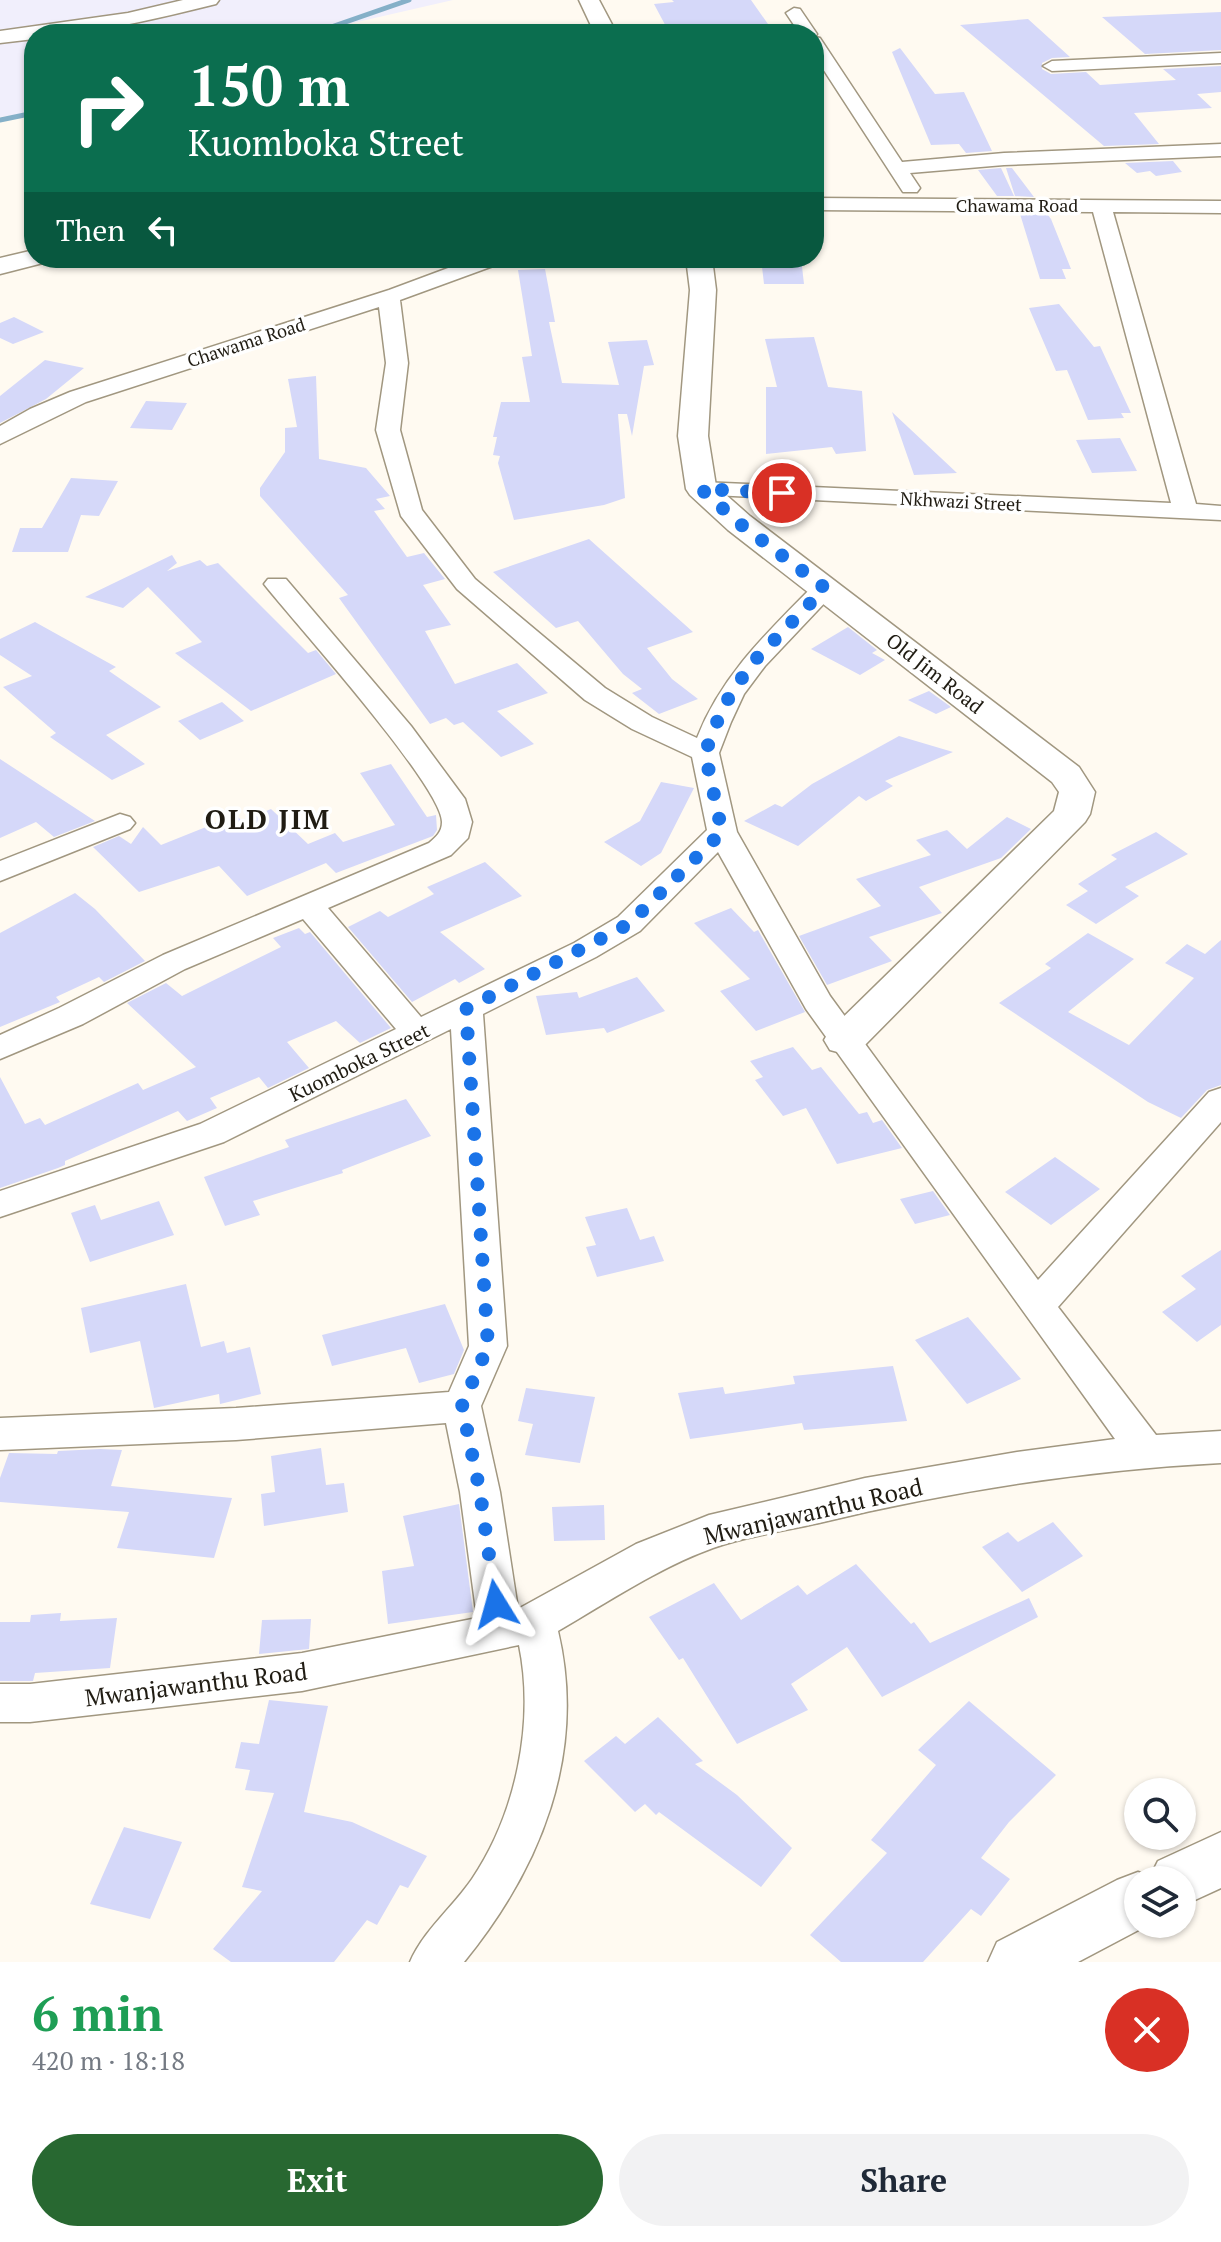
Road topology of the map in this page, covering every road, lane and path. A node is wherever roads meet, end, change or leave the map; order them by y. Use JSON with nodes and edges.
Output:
{"nodes":[{"id":1,"x":209,"y":0,"type":"edge"},
{"id":2,"x":589,"y":0,"type":"edge"},
{"id":3,"x":794,"y":13,"type":"dead end"},
{"id":4,"x":92,"y":24,"type":"edge"},
{"id":5,"x":601,"y":24,"type":"edge"},
{"id":6,"x":802,"y":24,"type":"edge"},
{"id":7,"x":24,"y":34,"type":"edge"},
{"id":8,"x":0,"y":37,"type":"edge"},
{"id":9,"x":824,"y":57,"type":"edge"},
{"id":10,"x":1221,"y":58,"type":"edge"},
{"id":11,"x":1052,"y":66,"type":"dead end"},
{"id":12,"x":1221,"y":150,"type":"edge"},
{"id":13,"x":900,"y":168,"type":"junction"},
{"id":14,"x":824,"y":204,"type":"edge"},
{"id":15,"x":919,"y":205,"type":"junction"},
{"id":16,"x":1101,"y":206,"type":"junction"},
{"id":17,"x":1221,"y":207,"type":"edge"},
{"id":18,"x":24,"y":260,"type":"edge"},
{"id":19,"x":0,"y":266,"type":"edge"},
{"id":20,"x":462,"y":268,"type":"edge"},
{"id":21,"x":700,"y":268,"type":"edge"},
{"id":22,"x":389,"y":298,"type":"junction"},
{"id":23,"x":0,"y":437,"type":"edge"},
{"id":24,"x":701,"y":489,"type":"junction"},
{"id":25,"x":1186,"y":512,"type":"junction"},
{"id":26,"x":1221,"y":513,"type":"edge"},
{"id":27,"x":277,"y":584,"type":"dead end"},
{"id":28,"x":825,"y":588,"type":"junction"},
{"id":29,"x":705,"y":753,"type":"junction"},
{"id":30,"x":120,"y":823,"type":"dead end"},
{"id":31,"x":722,"y":832,"type":"junction"},
{"id":32,"x":0,"y":872,"type":"edge"},
{"id":33,"x":310,"y":907,"type":"junction"},
{"id":34,"x":466,"y":1009,"type":"junction"},
{"id":35,"x":417,"y":1033,"type":"junction"},
{"id":36,"x":845,"y":1040,"type":"junction"},
{"id":37,"x":0,"y":1048,"type":"edge"},
{"id":38,"x":1221,"y":1100,"type":"edge"},
{"id":39,"x":0,"y":1204,"type":"edge"},
{"id":40,"x":1037,"y":1306,"type":"junction"},
{"id":41,"x":462,"y":1406,"type":"junction"},
{"id":42,"x":0,"y":1434,"type":"edge"},
{"id":43,"x":1221,"y":1447,"type":"edge"},
{"id":44,"x":1146,"y":1451,"type":"junction"},
{"id":45,"x":518,"y":1628,"type":"junction"},
{"id":46,"x":0,"y":1703,"type":"edge"},
{"id":47,"x":1221,"y":1859,"type":"edge"},
{"id":48,"x":1196,"y":1871,"type":"edge"},
{"id":49,"x":1124,"y":1907,"type":"edge"},
{"id":50,"x":434,"y":1962,"type":"edge"},
{"id":51,"x":1018,"y":1962,"type":"edge"}],
"edges":[{"from":1,"to":4,"type":"street"},
{"from":2,"to":5,"type":"street"},
{"from":3,"to":6,"type":"street"},
{"from":7,"to":8,"type":"street"},
{"from":9,"to":13,"type":"street"},
{"from":10,"to":11,"type":"street"},
{"from":12,"to":13,"type":"street"},
{"from":13,"to":15,"type":"street"},
{"from":14,"to":15,"type":"street","name":"Chawama Road"},
{"from":15,"to":16,"type":"street","name":"Chawama Road"},
{"from":16,"to":17,"type":"street","name":"Chawama Road"},
{"from":16,"to":25,"type":"street"},
{"from":18,"to":19,"type":"street"},
{"from":20,"to":22,"type":"street","name":"Chawama Road"},
{"from":21,"to":24,"type":"street"},
{"from":22,"to":23,"type":"street","name":"Chawama Road"},
{"from":22,"to":29,"type":"street"},
{"from":24,"to":25,"type":"street","name":"Nkhwazi Street"},
{"from":24,"to":28,"type":"street","name":"Old Jim Road"},
{"from":25,"to":26,"type":"street","name":"Nkhwazi Street"},
{"from":27,"to":33,"type":"street"},
{"from":28,"to":29,"type":"street"},
{"from":28,"to":36,"type":"street","name":"Old Jim Road"},
{"from":29,"to":31,"type":"street"},
{"from":30,"to":32,"type":"street"},
{"from":31,"to":34,"type":"street","name":"Kuomboka Street"},
{"from":31,"to":36,"type":"street"},
{"from":33,"to":35,"type":"street"},
{"from":33,"to":37,"type":"street"},
{"from":34,"to":35,"type":"street","name":"Kuomboka Street"},
{"from":34,"to":41,"type":"street"},
{"from":35,"to":39,"type":"street","name":"Kuomboka Street"},
{"from":36,"to":40,"type":"street"},
{"from":38,"to":40,"type":"street"},
{"from":40,"to":44,"type":"street"},
{"from":41,"to":42,"type":"street"},
{"from":41,"to":45,"type":"street"},
{"from":43,"to":44,"type":"street","name":"Mwanjawanthu Road"},
{"from":44,"to":45,"type":"street","name":"Mwanjawanthu Road"},
{"from":45,"to":46,"type":"street","name":"Mwanjawanthu Road"},
{"from":45,"to":50,"type":"street"},
{"from":47,"to":48,"type":"street"},
{"from":49,"to":51,"type":"street"}]}
